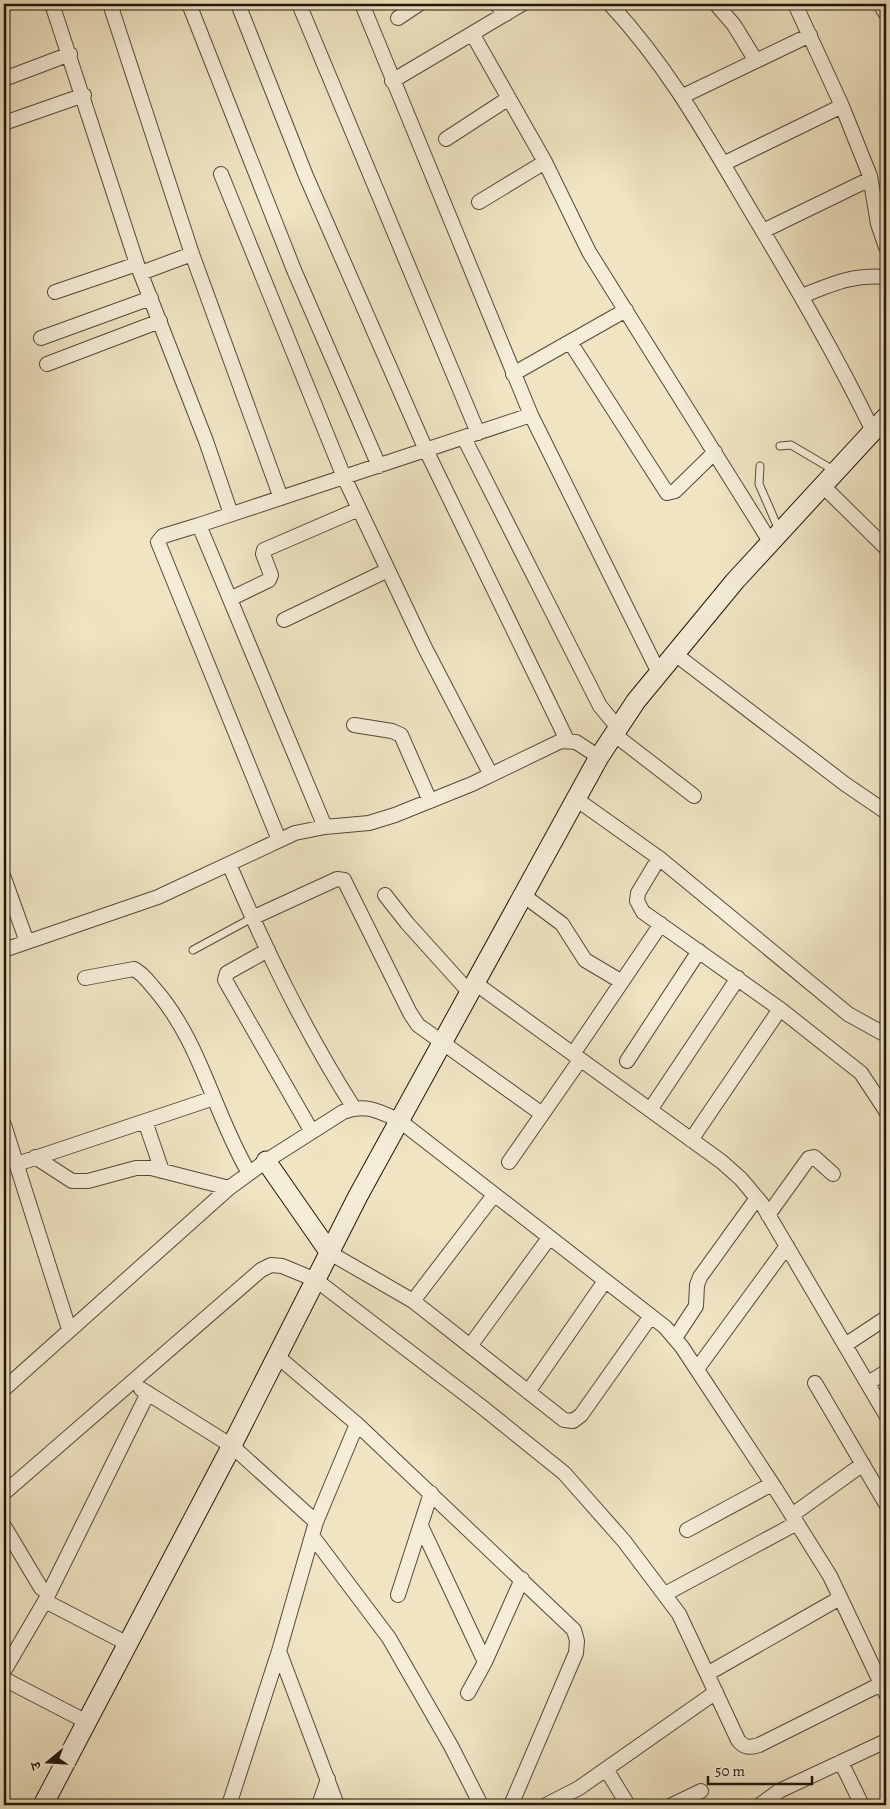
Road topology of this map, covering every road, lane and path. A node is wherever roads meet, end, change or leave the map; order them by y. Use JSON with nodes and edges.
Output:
{"nodes":[{"id":1,"x":52,"y":4,"type":"edge"},
{"id":2,"x":110,"y":4,"type":"edge"},
{"id":3,"x":189,"y":4,"type":"edge"},
{"id":4,"x":238,"y":4,"type":"edge"},
{"id":5,"x":299,"y":4,"type":"edge"},
{"id":6,"x":362,"y":4,"type":"edge"},
{"id":7,"x":419,"y":4,"type":"edge"},
{"id":8,"x":522,"y":4,"type":"edge"},
{"id":9,"x":610,"y":4,"type":"edge"},
{"id":10,"x":716,"y":4,"type":"edge"},
{"id":11,"x":795,"y":4,"type":"edge"},
{"id":12,"x":880,"y":4,"type":"edge"},
{"id":13,"x":501,"y":9,"type":"edge"},
{"id":14,"x":886,"y":14,"type":"edge"},
{"id":15,"x":398,"y":18,"type":"dead end"},
{"id":16,"x":473,"y":34,"type":"junction"},
{"id":17,"x":810,"y":35,"type":"junction"},
{"id":18,"x":70,"y":54,"type":"junction"},
{"id":19,"x":756,"y":61,"type":"junction"},
{"id":20,"x":4,"y":79,"type":"edge"},
{"id":21,"x":392,"y":80,"type":"junction"},
{"id":22,"x":84,"y":95,"type":"junction"},
{"id":23,"x":683,"y":96,"type":"junction"},
{"id":24,"x":509,"y":98,"type":"junction"},
{"id":25,"x":842,"y":106,"type":"junction"},
{"id":26,"x":4,"y":123,"type":"edge"},
{"id":27,"x":446,"y":139,"type":"dead end"},
{"id":28,"x":544,"y":162,"type":"junction"},
{"id":29,"x":723,"y":164,"type":"junction"},
{"id":30,"x":221,"y":174,"type":"dead end"},
{"id":31,"x":870,"y":176,"type":"junction"},
{"id":32,"x":479,"y":202,"type":"dead end"},
{"id":33,"x":763,"y":231,"type":"junction"},
{"id":34,"x":886,"y":247,"type":"edge"},
{"id":35,"x":192,"y":254,"type":"junction"},
{"id":36,"x":139,"y":269,"type":"junction"},
{"id":37,"x":886,"y":277,"type":"edge"},
{"id":38,"x":54,"y":292,"type":"dead end"},
{"id":39,"x":802,"y":296,"type":"junction"},
{"id":40,"x":151,"y":298,"type":"junction"},
{"id":41,"x":626,"y":310,"type":"junction"},
{"id":42,"x":160,"y":321,"type":"junction"},
{"id":43,"x":40,"y":338,"type":"dead end"},
{"id":44,"x":570,"y":342,"type":"junction"},
{"id":45,"x":47,"y":364,"type":"dead end"},
{"id":46,"x":513,"y":374,"type":"junction"},
{"id":47,"x":531,"y":415,"type":"junction"},
{"id":48,"x":886,"y":417,"type":"edge"},
{"id":49,"x":873,"y":431,"type":"junction"},
{"id":50,"x":478,"y":433,"type":"junction"},
{"id":51,"x":464,"y":438,"type":"junction"},
{"id":52,"x":780,"y":446,"type":"dead end"},
{"id":53,"x":426,"y":450,"type":"junction"},
{"id":54,"x":715,"y":452,"type":"junction"},
{"id":55,"x":379,"y":466,"type":"junction"},
{"id":56,"x":760,"y":466,"type":"dead end"},
{"id":57,"x":836,"y":472,"type":"junction"},
{"id":58,"x":344,"y":477,"type":"junction"},
{"id":59,"x":823,"y":486,"type":"junction"},
{"id":60,"x":281,"y":498,"type":"junction"},
{"id":61,"x":359,"y":509,"type":"junction"},
{"id":62,"x":231,"y":514,"type":"junction"},
{"id":63,"x":199,"y":525,"type":"junction"},
{"id":64,"x":775,"y":538,"type":"junction"},
{"id":65,"x":886,"y":548,"type":"edge"},
{"id":66,"x":388,"y":570,"type":"junction"},
{"id":67,"x":230,"y":599,"type":"junction"},
{"id":68,"x":284,"y":620,"type":"dead end"},
{"id":69,"x":675,"y":654,"type":"junction"},
{"id":70,"x":659,"y":673,"type":"junction"},
{"id":71,"x":354,"y":725,"type":"dead end"},
{"id":72,"x":617,"y":732,"type":"junction"},
{"id":73,"x":567,"y":740,"type":"junction"},
{"id":74,"x":599,"y":757,"type":"junction"},
{"id":75,"x":491,"y":775,"type":"junction"},
{"id":76,"x":694,"y":796,"type":"dead end"},
{"id":77,"x":576,"y":799,"type":"junction"},
{"id":78,"x":430,"y":801,"type":"junction"},
{"id":79,"x":886,"y":812,"type":"edge"},
{"id":80,"x":325,"y":826,"type":"junction"},
{"id":81,"x":279,"y":840,"type":"junction"},
{"id":82,"x":659,"y":858,"type":"junction"},
{"id":83,"x":229,"y":864,"type":"junction"},
{"id":84,"x":4,"y":878,"type":"edge"},
{"id":85,"x":385,"y":895,"type":"dead end"},
{"id":86,"x":522,"y":895,"type":"junction"},
{"id":87,"x":252,"y":918,"type":"junction"},
{"id":88,"x":661,"y":924,"type":"junction"},
{"id":89,"x":27,"y":942,"type":"junction"},
{"id":90,"x":4,"y":950,"type":"edge"},
{"id":91,"x":193,"y":950,"type":"dead end"},
{"id":92,"x":268,"y":950,"type":"junction"},
{"id":93,"x":699,"y":951,"type":"junction"},
{"id":94,"x":85,"y":978,"type":"dead end"},
{"id":95,"x":738,"y":978,"type":"junction"},
{"id":96,"x":622,"y":982,"type":"junction"},
{"id":97,"x":472,"y":988,"type":"junction"},
{"id":98,"x":780,"y":1009,"type":"junction"},
{"id":99,"x":886,"y":1035,"type":"edge"},
{"id":100,"x":442,"y":1044,"type":"junction"},
{"id":101,"x":577,"y":1057,"type":"junction"},
{"id":102,"x":627,"y":1061,"type":"dead end"},
{"id":103,"x":214,"y":1098,"type":"junction"},
{"id":104,"x":354,"y":1108,"type":"junction"},
{"id":105,"x":650,"y":1110,"type":"junction"},
{"id":106,"x":886,"y":1111,"type":"edge"},
{"id":107,"x":542,"y":1114,"type":"junction"},
{"id":108,"x":145,"y":1121,"type":"junction"},
{"id":109,"x":400,"y":1121,"type":"junction"},
{"id":110,"x":4,"y":1125,"type":"edge"},
{"id":111,"x":312,"y":1132,"type":"junction"},
{"id":112,"x":691,"y":1140,"type":"junction"},
{"id":113,"x":273,"y":1156,"type":"junction"},
{"id":114,"x":35,"y":1157,"type":"junction"},
{"id":115,"x":509,"y":1162,"type":"dead end"},
{"id":116,"x":17,"y":1164,"type":"junction"},
{"id":117,"x":162,"y":1171,"type":"junction"},
{"id":118,"x":250,"y":1173,"type":"junction"},
{"id":119,"x":833,"y":1174,"type":"dead end"},
{"id":120,"x":229,"y":1188,"type":"junction"},
{"id":121,"x":494,"y":1196,"type":"junction"},
{"id":122,"x":757,"y":1198,"type":"junction"},
{"id":123,"x":768,"y":1215,"type":"junction"},
{"id":124,"x":550,"y":1238,"type":"junction"},
{"id":125,"x":787,"y":1246,"type":"junction"},
{"id":126,"x":330,"y":1253,"type":"junction"},
{"id":127,"x":316,"y":1280,"type":"junction"},
{"id":128,"x":605,"y":1281,"type":"junction"},
{"id":129,"x":414,"y":1301,"type":"junction"},
{"id":130,"x":651,"y":1316,"type":"junction"},
{"id":131,"x":886,"y":1318,"type":"edge"},
{"id":132,"x":69,"y":1330,"type":"junction"},
{"id":133,"x":675,"y":1338,"type":"junction"},
{"id":134,"x":845,"y":1345,"type":"junction"},
{"id":135,"x":470,"y":1346,"type":"junction"},
{"id":136,"x":277,"y":1356,"type":"junction"},
{"id":137,"x":697,"y":1369,"type":"junction"},
{"id":138,"x":886,"y":1372,"type":"edge"},
{"id":139,"x":130,"y":1382,"type":"junction"},
{"id":140,"x":815,"y":1383,"type":"dead end"},
{"id":141,"x":868,"y":1383,"type":"junction"},
{"id":142,"x":4,"y":1388,"type":"edge"},
{"id":143,"x":528,"y":1392,"type":"junction"},
{"id":144,"x":148,"y":1393,"type":"junction"},
{"id":145,"x":886,"y":1416,"type":"edge"},
{"id":146,"x":357,"y":1424,"type":"junction"},
{"id":147,"x":232,"y":1446,"type":"junction"},
{"id":148,"x":863,"y":1464,"type":"junction"},
{"id":149,"x":772,"y":1484,"type":"junction"},
{"id":150,"x":4,"y":1493,"type":"edge"},
{"id":151,"x":431,"y":1493,"type":"junction"},
{"id":152,"x":885,"y":1497,"type":"edge"},
{"id":153,"x":795,"y":1519,"type":"junction"},
{"id":154,"x":316,"y":1522,"type":"junction"},
{"id":155,"x":421,"y":1526,"type":"junction"},
{"id":156,"x":4,"y":1528,"type":"edge"},
{"id":157,"x":688,"y":1530,"type":"dead end"},
{"id":158,"x":313,"y":1537,"type":"junction"},
{"id":159,"x":522,"y":1579,"type":"junction"},
{"id":160,"x":664,"y":1594,"type":"junction"},
{"id":161,"x":398,"y":1595,"type":"dead end"},
{"id":162,"x":47,"y":1597,"type":"junction"},
{"id":163,"x":840,"y":1598,"type":"junction"},
{"id":164,"x":128,"y":1644,"type":"junction"},
{"id":165,"x":279,"y":1651,"type":"junction"},
{"id":166,"x":486,"y":1662,"type":"junction"},
{"id":167,"x":4,"y":1671,"type":"edge"},
{"id":168,"x":707,"y":1674,"type":"junction"},
{"id":169,"x":4,"y":1679,"type":"edge"},
{"id":170,"x":884,"y":1689,"type":"edge"},
{"id":171,"x":716,"y":1692,"type":"junction"},
{"id":172,"x":468,"y":1694,"type":"dead end"},
{"id":173,"x":87,"y":1722,"type":"junction"},
{"id":174,"x":886,"y":1741,"type":"edge"},
{"id":175,"x":840,"y":1762,"type":"junction"},
{"id":176,"x":606,"y":1769,"type":"junction"},
{"id":177,"x":328,"y":1779,"type":"junction"},
{"id":178,"x":701,"y":1791,"type":"dead end"},
{"id":179,"x":43,"y":1805,"type":"edge"},
{"id":180,"x":229,"y":1805,"type":"edge"},
{"id":181,"x":319,"y":1805,"type":"edge"},
{"id":182,"x":337,"y":1805,"type":"edge"},
{"id":183,"x":481,"y":1805,"type":"edge"},
{"id":184,"x":511,"y":1805,"type":"edge"},
{"id":185,"x":546,"y":1805,"type":"edge"},
{"id":186,"x":628,"y":1805,"type":"edge"},
{"id":187,"x":672,"y":1805,"type":"edge"},
{"id":188,"x":760,"y":1805,"type":"edge"},
{"id":189,"x":862,"y":1805,"type":"edge"}],
"edges":[{"from":1,"to":18,"type":"street"},
{"from":2,"to":35,"type":"street"},
{"from":3,"to":55,"type":"street"},
{"from":4,"to":53,"type":"street"},
{"from":5,"to":50,"type":"street"},
{"from":6,"to":21,"type":"street"},
{"from":7,"to":15,"type":"street"},
{"from":8,"to":13,"type":"street"},
{"from":9,"to":23,"type":"street"},
{"from":10,"to":19,"type":"street"},
{"from":11,"to":17,"type":"street"},
{"from":12,"to":14,"type":"street"},
{"from":13,"to":16,"type":"street"},
{"from":16,"to":21,"type":"street"},
{"from":16,"to":24,"type":"street"},
{"from":17,"to":19,"type":"street"},
{"from":17,"to":25,"type":"street"},
{"from":18,"to":20,"type":"street"},
{"from":18,"to":22,"type":"street"},
{"from":19,"to":23,"type":"street"},
{"from":21,"to":46,"type":"street"},
{"from":22,"to":26,"type":"street"},
{"from":22,"to":36,"type":"street"},
{"from":23,"to":29,"type":"street"},
{"from":24,"to":27,"type":"street"},
{"from":24,"to":28,"type":"street"},
{"from":25,"to":29,"type":"street"},
{"from":25,"to":31,"type":"street"},
{"from":28,"to":32,"type":"street"},
{"from":28,"to":41,"type":"street"},
{"from":29,"to":33,"type":"street"},
{"from":30,"to":58,"type":"street"},
{"from":31,"to":33,"type":"street"},
{"from":31,"to":34,"type":"street"},
{"from":33,"to":39,"type":"street"},
{"from":35,"to":36,"type":"street"},
{"from":35,"to":60,"type":"street"},
{"from":36,"to":38,"type":"street"},
{"from":36,"to":40,"type":"street"},
{"from":37,"to":39,"type":"street"},
{"from":39,"to":49,"type":"street"},
{"from":40,"to":42,"type":"street"},
{"from":40,"to":43,"type":"street"},
{"from":41,"to":44,"type":"street"},
{"from":41,"to":54,"type":"street"},
{"from":42,"to":45,"type":"street"},
{"from":42,"to":62,"type":"street"},
{"from":44,"to":46,"type":"street"},
{"from":44,"to":54,"type":"street"},
{"from":46,"to":47,"type":"street"},
{"from":47,"to":50,"type":"street"},
{"from":47,"to":70,"type":"street"},
{"from":48,"to":49,"type":"main road"},
{"from":49,"to":57,"type":"main road"},
{"from":50,"to":51,"type":"street"},
{"from":51,"to":53,"type":"street"},
{"from":51,"to":72,"type":"street"},
{"from":52,"to":57,"type":"lane"},
{"from":53,"to":55,"type":"street"},
{"from":53,"to":73,"type":"street"},
{"from":54,"to":64,"type":"street"},
{"from":55,"to":58,"type":"street"},
{"from":56,"to":64,"type":"lane"},
{"from":57,"to":59,"type":"main road"},
{"from":58,"to":60,"type":"street"},
{"from":58,"to":61,"type":"street"},
{"from":59,"to":64,"type":"main road"},
{"from":59,"to":65,"type":"street"},
{"from":60,"to":62,"type":"street"},
{"from":61,"to":66,"type":"street"},
{"from":61,"to":67,"type":"street"},
{"from":62,"to":63,"type":"street"},
{"from":63,"to":67,"type":"street"},
{"from":63,"to":81,"type":"street"},
{"from":64,"to":69,"type":"main road"},
{"from":66,"to":68,"type":"street"},
{"from":66,"to":75,"type":"street"},
{"from":67,"to":80,"type":"street"},
{"from":69,"to":70,"type":"main road"},
{"from":69,"to":79,"type":"street"},
{"from":70,"to":72,"type":"main road"},
{"from":71,"to":78,"type":"street"},
{"from":72,"to":74,"type":"main road"},
{"from":72,"to":76,"type":"street"},
{"from":73,"to":74,"type":"street"},
{"from":73,"to":75,"type":"street"},
{"from":74,"to":77,"type":"main road"},
{"from":75,"to":78,"type":"street"},
{"from":77,"to":82,"type":"street"},
{"from":77,"to":86,"type":"main road"},
{"from":78,"to":80,"type":"street"},
{"from":80,"to":81,"type":"street"},
{"from":81,"to":83,"type":"street"},
{"from":82,"to":88,"type":"street"},
{"from":82,"to":99,"type":"street"},
{"from":83,"to":87,"type":"street"},
{"from":83,"to":89,"type":"street"},
{"from":84,"to":89,"type":"street"},
{"from":85,"to":97,"type":"street"},
{"from":86,"to":96,"type":"street"},
{"from":86,"to":97,"type":"main road"},
{"from":87,"to":91,"type":"lane"},
{"from":87,"to":92,"type":"street"},
{"from":87,"to":100,"type":"street"},
{"from":88,"to":93,"type":"street"},
{"from":88,"to":96,"type":"street"},
{"from":89,"to":90,"type":"street"},
{"from":92,"to":104,"type":"street"},
{"from":92,"to":111,"type":"street"},
{"from":93,"to":95,"type":"street"},
{"from":93,"to":102,"type":"street"},
{"from":94,"to":103,"type":"street"},
{"from":95,"to":98,"type":"street"},
{"from":95,"to":105,"type":"street"},
{"from":96,"to":101,"type":"street"},
{"from":97,"to":100,"type":"main road"},
{"from":97,"to":101,"type":"street"},
{"from":98,"to":106,"type":"street"},
{"from":98,"to":112,"type":"street"},
{"from":100,"to":107,"type":"street"},
{"from":100,"to":109,"type":"main road"},
{"from":101,"to":105,"type":"street"},
{"from":101,"to":107,"type":"street"},
{"from":103,"to":108,"type":"street"},
{"from":103,"to":118,"type":"street"},
{"from":104,"to":109,"type":"street"},
{"from":104,"to":111,"type":"street"},
{"from":105,"to":112,"type":"street"},
{"from":107,"to":115,"type":"street"},
{"from":108,"to":114,"type":"street"},
{"from":108,"to":117,"type":"street"},
{"from":109,"to":121,"type":"street"},
{"from":109,"to":126,"type":"main road"},
{"from":110,"to":116,"type":"street"},
{"from":111,"to":113,"type":"street"},
{"from":112,"to":122,"type":"street"},
{"from":113,"to":118,"type":"street"},
{"from":113,"to":126,"type":"main road"},
{"from":114,"to":116,"type":"street"},
{"from":114,"to":117,"type":"street"},
{"from":116,"to":132,"type":"street"},
{"from":117,"to":120,"type":"street"},
{"from":118,"to":120,"type":"street"},
{"from":119,"to":123,"type":"street"},
{"from":120,"to":132,"type":"street"},
{"from":121,"to":124,"type":"street"},
{"from":121,"to":129,"type":"street"},
{"from":122,"to":123,"type":"street"},
{"from":122,"to":133,"type":"street"},
{"from":123,"to":125,"type":"street"},
{"from":124,"to":128,"type":"street"},
{"from":124,"to":135,"type":"street"},
{"from":125,"to":134,"type":"street"},
{"from":125,"to":137,"type":"street"},
{"from":126,"to":127,"type":"main road"},
{"from":126,"to":129,"type":"street"},
{"from":127,"to":136,"type":"main road"},
{"from":127,"to":139,"type":"street"},
{"from":127,"to":160,"type":"street"},
{"from":128,"to":130,"type":"street"},
{"from":128,"to":143,"type":"street"},
{"from":129,"to":135,"type":"street"},
{"from":130,"to":133,"type":"street"},
{"from":130,"to":143,"type":"street"},
{"from":131,"to":134,"type":"street"},
{"from":132,"to":142,"type":"street"},
{"from":133,"to":137,"type":"street"},
{"from":134,"to":141,"type":"street"},
{"from":135,"to":143,"type":"street"},
{"from":136,"to":146,"type":"street"},
{"from":136,"to":147,"type":"main road"},
{"from":137,"to":149,"type":"street"},
{"from":138,"to":141,"type":"street"},
{"from":139,"to":144,"type":"street"},
{"from":139,"to":150,"type":"street"},
{"from":140,"to":148,"type":"street"},
{"from":141,"to":145,"type":"street"},
{"from":144,"to":147,"type":"street"},
{"from":144,"to":162,"type":"street"},
{"from":146,"to":151,"type":"street"},
{"from":146,"to":154,"type":"street"},
{"from":147,"to":154,"type":"street"},
{"from":147,"to":164,"type":"main road"},
{"from":148,"to":152,"type":"street"},
{"from":148,"to":153,"type":"street"},
{"from":149,"to":153,"type":"street"},
{"from":149,"to":157,"type":"street"},
{"from":151,"to":155,"type":"street"},
{"from":151,"to":159,"type":"street"},
{"from":153,"to":160,"type":"street"},
{"from":153,"to":163,"type":"street"},
{"from":154,"to":158,"type":"street"},
{"from":155,"to":161,"type":"street"},
{"from":155,"to":166,"type":"street"},
{"from":156,"to":162,"type":"street"},
{"from":158,"to":165,"type":"street"},
{"from":158,"to":183,"type":"street"},
{"from":159,"to":166,"type":"street"},
{"from":159,"to":184,"type":"street"},
{"from":160,"to":168,"type":"street"},
{"from":162,"to":164,"type":"street"},
{"from":162,"to":167,"type":"street"},
{"from":163,"to":168,"type":"street"},
{"from":163,"to":170,"type":"street"},
{"from":164,"to":173,"type":"main road"},
{"from":165,"to":177,"type":"street"},
{"from":165,"to":180,"type":"street"},
{"from":166,"to":172,"type":"street"},
{"from":168,"to":171,"type":"street"},
{"from":169,"to":173,"type":"street"},
{"from":170,"to":171,"type":"street"},
{"from":171,"to":176,"type":"street"},
{"from":173,"to":179,"type":"main road"},
{"from":174,"to":175,"type":"street"},
{"from":175,"to":188,"type":"street"},
{"from":175,"to":189,"type":"street"},
{"from":176,"to":185,"type":"street"},
{"from":176,"to":186,"type":"street"},
{"from":177,"to":181,"type":"street"},
{"from":177,"to":182,"type":"street"},
{"from":178,"to":187,"type":"street"}]}
